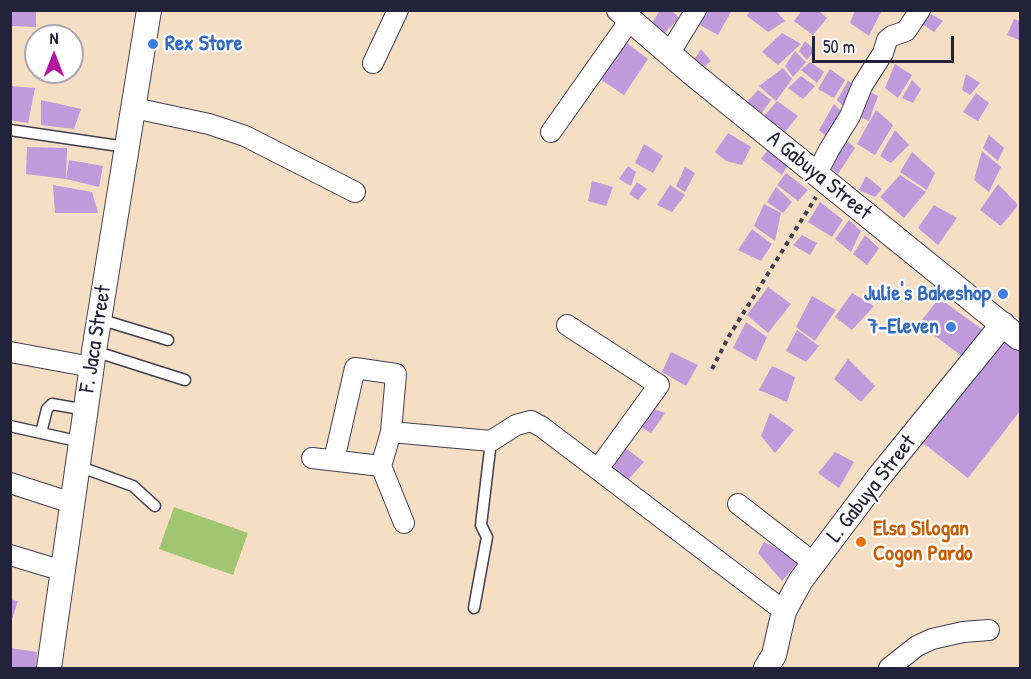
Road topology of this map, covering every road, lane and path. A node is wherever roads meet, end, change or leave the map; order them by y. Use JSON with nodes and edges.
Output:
{"nodes":[{"id":1,"x":149,"y":10,"type":"edge"},
{"id":2,"x":398,"y":10,"type":"edge"},
{"id":3,"x":696,"y":10,"type":"edge"},
{"id":4,"x":920,"y":10,"type":"edge"},
{"id":5,"x":624,"y":15,"type":"edge"},
{"id":6,"x":669,"y":54,"type":"junction"},
{"id":7,"x":373,"y":63,"type":"dead end"},
{"id":8,"x":134,"y":108,"type":"junction"},
{"id":9,"x":10,"y":130,"type":"edge"},
{"id":10,"x":551,"y":132,"type":"dead end"},
{"id":11,"x":126,"y":147,"type":"junction"},
{"id":12,"x":821,"y":177,"type":"junction"},
{"id":13,"x":355,"y":192,"type":"dead end"},
{"id":14,"x":99,"y":318,"type":"junction"},
{"id":15,"x":567,"y":325,"type":"dead end"},
{"id":16,"x":1016,"y":334,"type":"edge"},
{"id":17,"x":168,"y":340,"type":"dead end"},
{"id":18,"x":10,"y":352,"type":"edge"},
{"id":19,"x":93,"y":359,"type":"junction"},
{"id":20,"x":712,"y":369,"type":"dead end"},
{"id":21,"x":185,"y":380,"type":"dead end"},
{"id":22,"x":86,"y":410,"type":"junction"},
{"id":23,"x":10,"y":426,"type":"edge"},
{"id":24,"x":391,"y":432,"type":"junction"},
{"id":25,"x":42,"y":433,"type":"junction"},
{"id":26,"x":491,"y":441,"type":"junction"},
{"id":27,"x":81,"y":442,"type":"junction"},
{"id":28,"x":312,"y":458,"type":"dead end"},
{"id":29,"x":334,"y":460,"type":"junction"},
{"id":30,"x":78,"y":466,"type":"junction"},
{"id":31,"x":381,"y":466,"type":"junction"},
{"id":32,"x":598,"y":470,"type":"junction"},
{"id":33,"x":10,"y":483,"type":"edge"},
{"id":34,"x":72,"y":503,"type":"junction"},
{"id":35,"x":738,"y":504,"type":"dead end"},
{"id":36,"x":155,"y":506,"type":"dead end"},
{"id":37,"x":404,"y":523,"type":"dead end"},
{"id":38,"x":10,"y":555,"type":"edge"},
{"id":39,"x":814,"y":563,"type":"junction"},
{"id":40,"x":63,"y":571,"type":"junction"},
{"id":41,"x":474,"y":608,"type":"dead end"},
{"id":42,"x":784,"y":611,"type":"junction"},
{"id":43,"x":989,"y":630,"type":"dead end"},
{"id":44,"x":49,"y":669,"type":"edge"},
{"id":45,"x":766,"y":669,"type":"edge"},
{"id":46,"x":889,"y":669,"type":"edge"}],
"edges":[{"from":1,"to":8,"type":"street","name":"F. Jaca Street"},
{"from":2,"to":7,"type":"street"},
{"from":3,"to":6,"type":"street"},
{"from":4,"to":12,"type":"street"},
{"from":5,"to":6,"type":"street","name":"A Gabuya Street"},
{"from":5,"to":10,"type":"street"},
{"from":6,"to":12,"type":"street","name":"A Gabuya Street"},
{"from":8,"to":11,"type":"street","name":"F. Jaca Street"},
{"from":8,"to":13,"type":"street"},
{"from":9,"to":11,"type":"lane"},
{"from":11,"to":14,"type":"street","name":"F. Jaca Street"},
{"from":12,"to":16,"type":"street","name":"A Gabuya Street"},
{"from":12,"to":20,"type":"path"},
{"from":14,"to":17,"type":"lane"},
{"from":14,"to":19,"type":"street","name":"F. Jaca Street"},
{"from":15,"to":32,"type":"street"},
{"from":16,"to":39,"type":"street","name":"L. Gabuya Street"},
{"from":18,"to":19,"type":"street"},
{"from":19,"to":21,"type":"lane"},
{"from":19,"to":22,"type":"street","name":"F. Jaca Street"},
{"from":22,"to":25,"type":"lane"},
{"from":22,"to":27,"type":"street","name":"F. Jaca Street"},
{"from":23,"to":25,"type":"lane"},
{"from":24,"to":26,"type":"street"},
{"from":24,"to":29,"type":"street"},
{"from":24,"to":31,"type":"street"},
{"from":25,"to":27,"type":"lane"},
{"from":26,"to":32,"type":"street"},
{"from":26,"to":41,"type":"lane"},
{"from":27,"to":30,"type":"street","name":"F. Jaca Street"},
{"from":28,"to":29,"type":"street"},
{"from":29,"to":31,"type":"street"},
{"from":30,"to":34,"type":"street","name":"F. Jaca Street"},
{"from":30,"to":36,"type":"lane"},
{"from":31,"to":37,"type":"street"},
{"from":32,"to":42,"type":"street"},
{"from":33,"to":34,"type":"street"},
{"from":34,"to":40,"type":"street","name":"F. Jaca Street"},
{"from":35,"to":39,"type":"street"},
{"from":38,"to":40,"type":"street"},
{"from":39,"to":42,"type":"street","name":"L. Gabuya Street"},
{"from":40,"to":44,"type":"street","name":"F. Jaca Street"},
{"from":42,"to":45,"type":"street","name":"L. Gabuya Street"},
{"from":43,"to":46,"type":"street"}]}
